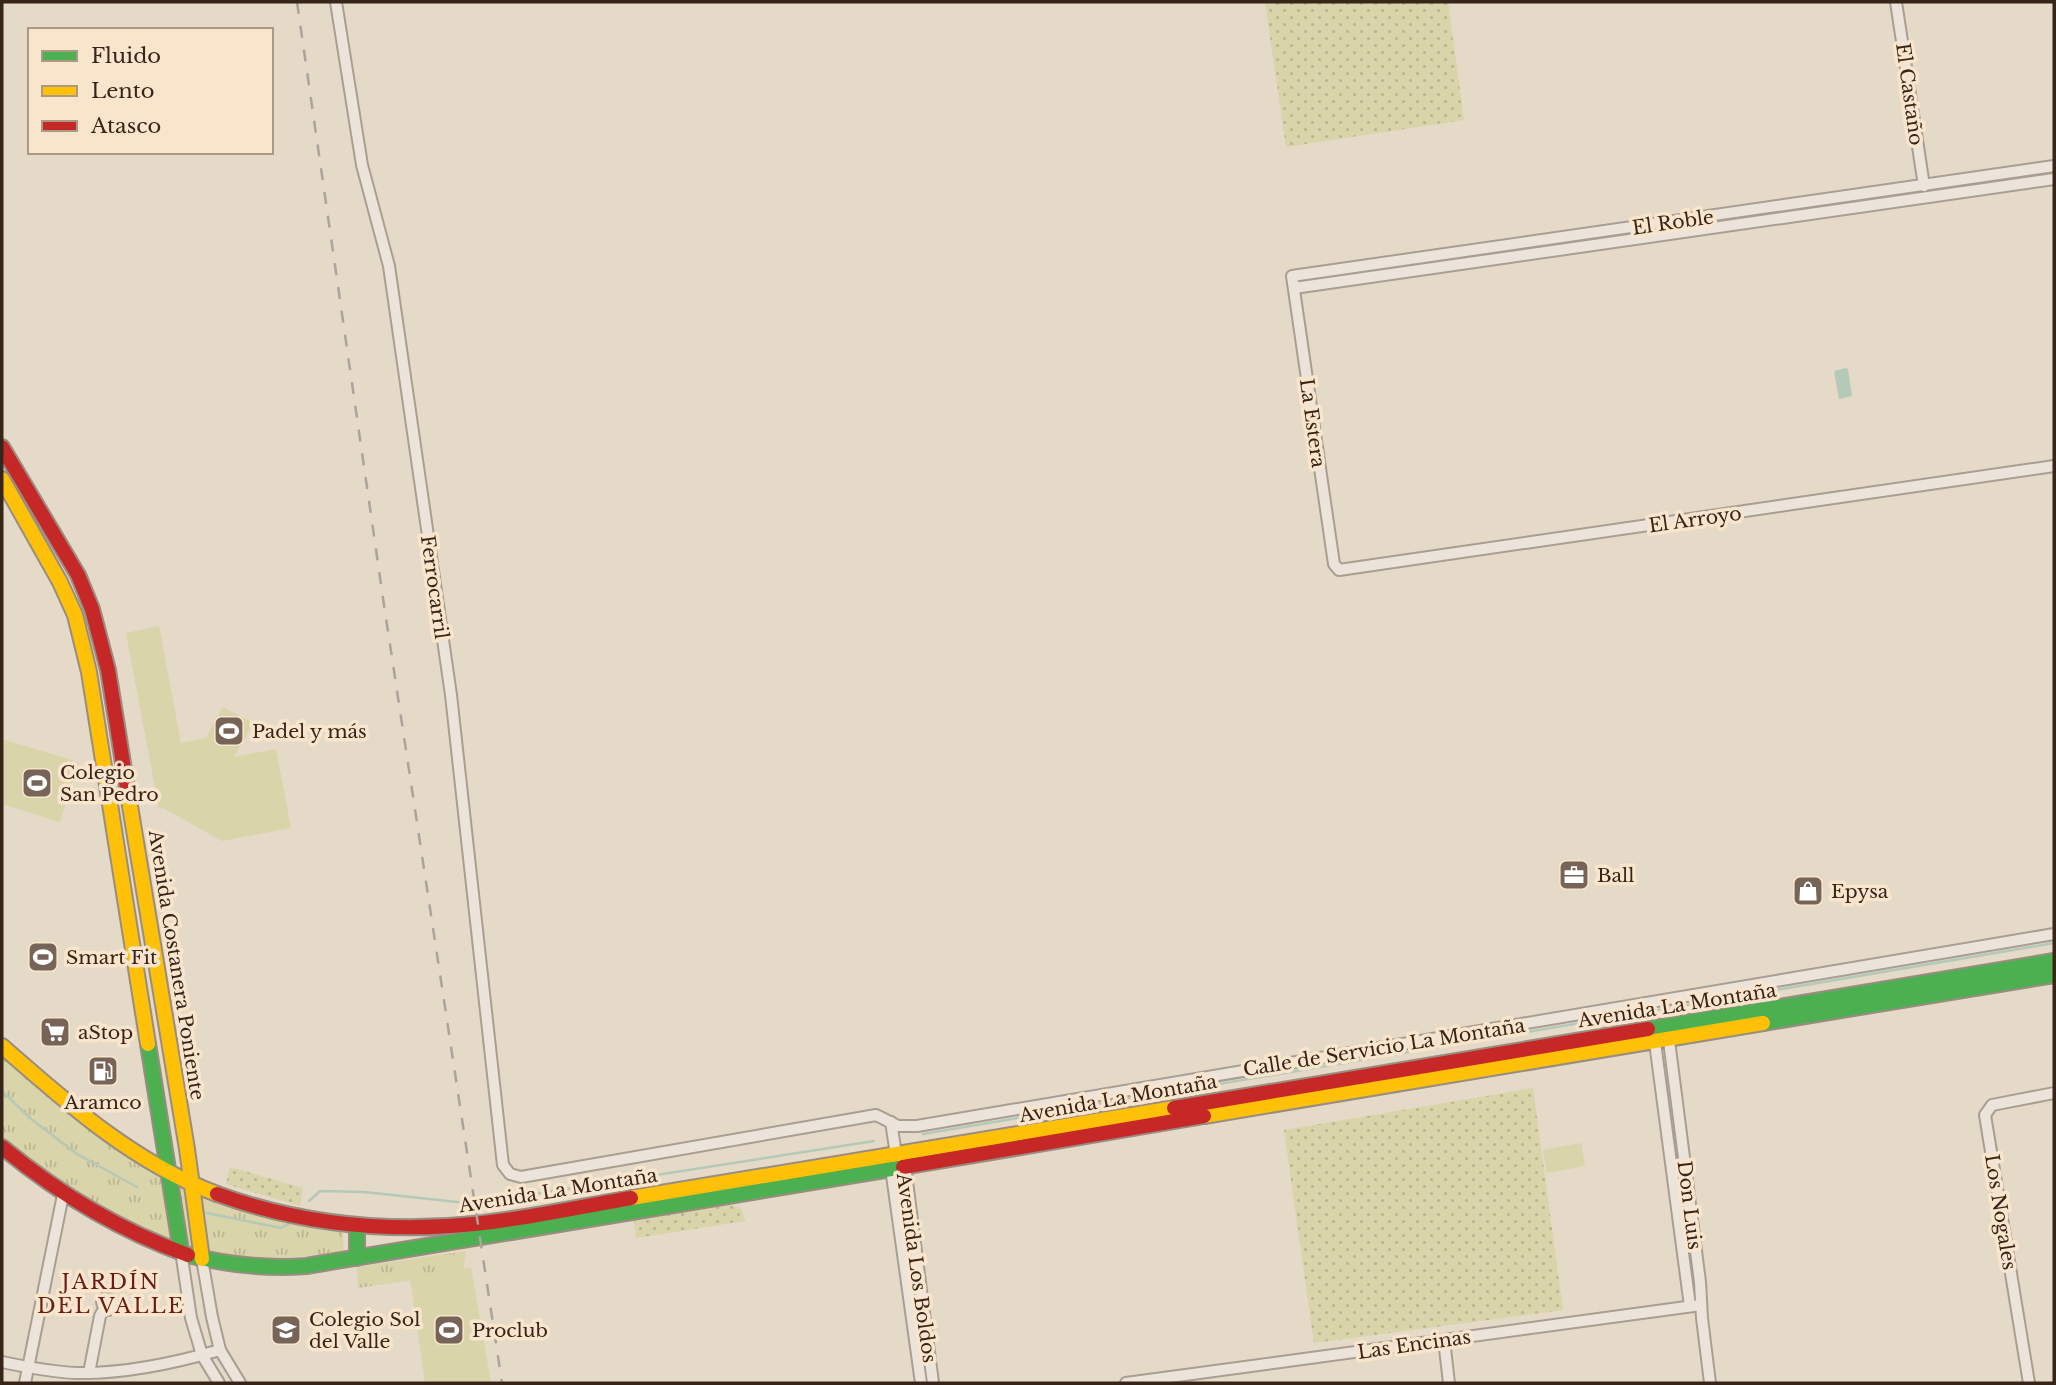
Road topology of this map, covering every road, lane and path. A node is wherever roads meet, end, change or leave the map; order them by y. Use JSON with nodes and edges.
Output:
{"nodes":[{"id":1,"x":336,"y":2,"type":"edge"},
{"id":2,"x":1896,"y":2,"type":"edge"},
{"id":3,"x":2054,"y":166,"type":"edge"},
{"id":4,"x":2054,"y":179,"type":"edge"},
{"id":5,"x":1924,"y":186,"type":"junction"},
{"id":6,"x":1784,"y":206,"type":"junction"},
{"id":7,"x":1786,"y":219,"type":"junction"},
{"id":8,"x":1292,"y":276,"type":"joint"},
{"id":9,"x":1294,"y":288,"type":"junction"},
{"id":10,"x":2,"y":447,"type":"edge"},
{"id":11,"x":2054,"y":466,"type":"edge"},
{"id":12,"x":19,"y":475,"type":"junction"},
{"id":13,"x":3,"y":482,"type":"edge"},
{"id":14,"x":1336,"y":569,"type":"joint"},
{"id":15,"x":2054,"y":934,"type":"edge"},
{"id":16,"x":2054,"y":961,"type":"edge"},
{"id":17,"x":2054,"y":975,"type":"edge"},
{"id":18,"x":1740,"y":1021,"type":"junction"},
{"id":19,"x":1661,"y":1034,"type":"junction"},
{"id":20,"x":2,"y":1046,"type":"edge"},
{"id":21,"x":2054,"y":1093,"type":"edge"},
{"id":22,"x":891,"y":1122,"type":"junction"},
{"id":23,"x":2,"y":1147,"type":"edge"},
{"id":24,"x":897,"y":1163,"type":"junction"},
{"id":25,"x":169,"y":1171,"type":"junction"},
{"id":26,"x":510,"y":1174,"type":"joint"},
{"id":27,"x":191,"y":1181,"type":"junction"},
{"id":28,"x":63,"y":1195,"type":"junction"},
{"id":29,"x":357,"y":1227,"type":"junction"},
{"id":30,"x":181,"y":1251,"type":"junction"},
{"id":31,"x":357,"y":1258,"type":"junction"},
{"id":32,"x":202,"y":1259,"type":"junction"},
{"id":33,"x":1695,"y":1306,"type":"junction"},
{"id":34,"x":104,"y":1308,"type":"dead end"},
{"id":35,"x":1444,"y":1340,"type":"junction"},
{"id":36,"x":220,"y":1350,"type":"junction"},
{"id":37,"x":202,"y":1355,"type":"junction"},
{"id":38,"x":2,"y":1362,"type":"edge"},
{"id":39,"x":29,"y":1367,"type":"junction"},
{"id":40,"x":89,"y":1373,"type":"junction"},
{"id":41,"x":1188,"y":1379,"type":"edge"},
{"id":42,"x":25,"y":1383,"type":"edge"},
{"id":43,"x":219,"y":1383,"type":"edge"},
{"id":44,"x":240,"y":1383,"type":"edge"},
{"id":45,"x":921,"y":1383,"type":"edge"},
{"id":46,"x":933,"y":1383,"type":"edge"},
{"id":47,"x":1126,"y":1383,"type":"edge"},
{"id":48,"x":1450,"y":1383,"type":"edge"},
{"id":49,"x":1710,"y":1383,"type":"edge"},
{"id":50,"x":2029,"y":1383,"type":"edge"}],
"edges":[{"from":1,"to":26,"type":"street","name":"Ferrocarril"},
{"from":2,"to":5,"type":"street","name":"El Castaño"},
{"from":3,"to":5,"type":"street","name":"El Roble"},
{"from":4,"to":7,"type":"street","name":"El Roble"},
{"from":5,"to":6,"type":"street","name":"El Roble"},
{"from":6,"to":7,"type":"street"},
{"from":6,"to":8,"type":"street","name":"El Roble"},
{"from":7,"to":9,"type":"street","name":"El Roble"},
{"from":8,"to":9,"type":"street","name":"La Estera"},
{"from":9,"to":14,"type":"street","name":"La Estera"},
{"from":10,"to":12,"type":"main road","name":"Avenida Costanera Poniente"},
{"from":11,"to":14,"type":"street","name":"El Arroyo"},
{"from":12,"to":13,"type":"main road"},
{"from":12,"to":27,"type":"main road","name":"Avenida Costanera Poniente"},
{"from":13,"to":25,"type":"main road"},
{"from":15,"to":22,"type":"street","name":"Calle de Servicio La Montaña"},
{"from":16,"to":18,"type":"main road","name":"Avenida La Montaña"},
{"from":17,"to":18,"type":"main road","name":"Avenida La Montaña"},
{"from":18,"to":19,"type":"main road","name":"Avenida La Montaña"},
{"from":19,"to":24,"type":"main road","name":"Avenida La Montaña"},
{"from":19,"to":33,"type":"street"},
{"from":20,"to":25,"type":"main road","name":"Avenida La Montaña"},
{"from":21,"to":50,"type":"street","name":"Los Nogales"},
{"from":22,"to":24,"type":"street","name":"Avenida Los Boldos"},
{"from":22,"to":26,"type":"street","name":"Calle de Servicio La Montaña"},
{"from":23,"to":28,"type":"main road","name":"Avenida La Montaña"},
{"from":24,"to":29,"type":"main road","name":"Avenida La Montaña"},
{"from":24,"to":31,"type":"main road","name":"Avenida La Montaña"},
{"from":24,"to":45,"type":"street","name":"Avenida Los Boldos"},
{"from":24,"to":46,"type":"street","name":"Avenida Los Boldos"},
{"from":25,"to":27,"type":"main road","name":"Avenida La Montaña"},
{"from":25,"to":30,"type":"main road"},
{"from":27,"to":29,"type":"main road","name":"Avenida La Montaña"},
{"from":27,"to":32,"type":"main road","name":"Avenida Costanera Poniente"},
{"from":28,"to":30,"type":"main road","name":"Avenida La Montaña"},
{"from":28,"to":39,"type":"street"},
{"from":29,"to":31,"type":"main road"},
{"from":30,"to":32,"type":"main road","name":"Avenida La Montaña"},
{"from":30,"to":37,"type":"street"},
{"from":31,"to":32,"type":"main road","name":"Avenida La Montaña"},
{"from":32,"to":36,"type":"street","name":"Avenida Costanera Poniente"},
{"from":33,"to":35,"type":"street","name":"Las Encinas"},
{"from":33,"to":49,"type":"street"},
{"from":34,"to":40,"type":"street"},
{"from":35,"to":41,"type":"street","name":"Las Encinas"},
{"from":35,"to":48,"type":"street"},
{"from":36,"to":37,"type":"street"},
{"from":36,"to":44,"type":"street","name":"Avenida Costanera Poniente"},
{"from":37,"to":40,"type":"street"},
{"from":37,"to":43,"type":"street"},
{"from":38,"to":39,"type":"street"},
{"from":39,"to":40,"type":"street"},
{"from":39,"to":42,"type":"street"},
{"from":41,"to":47,"type":"street","name":"Las Encinas"}]}
